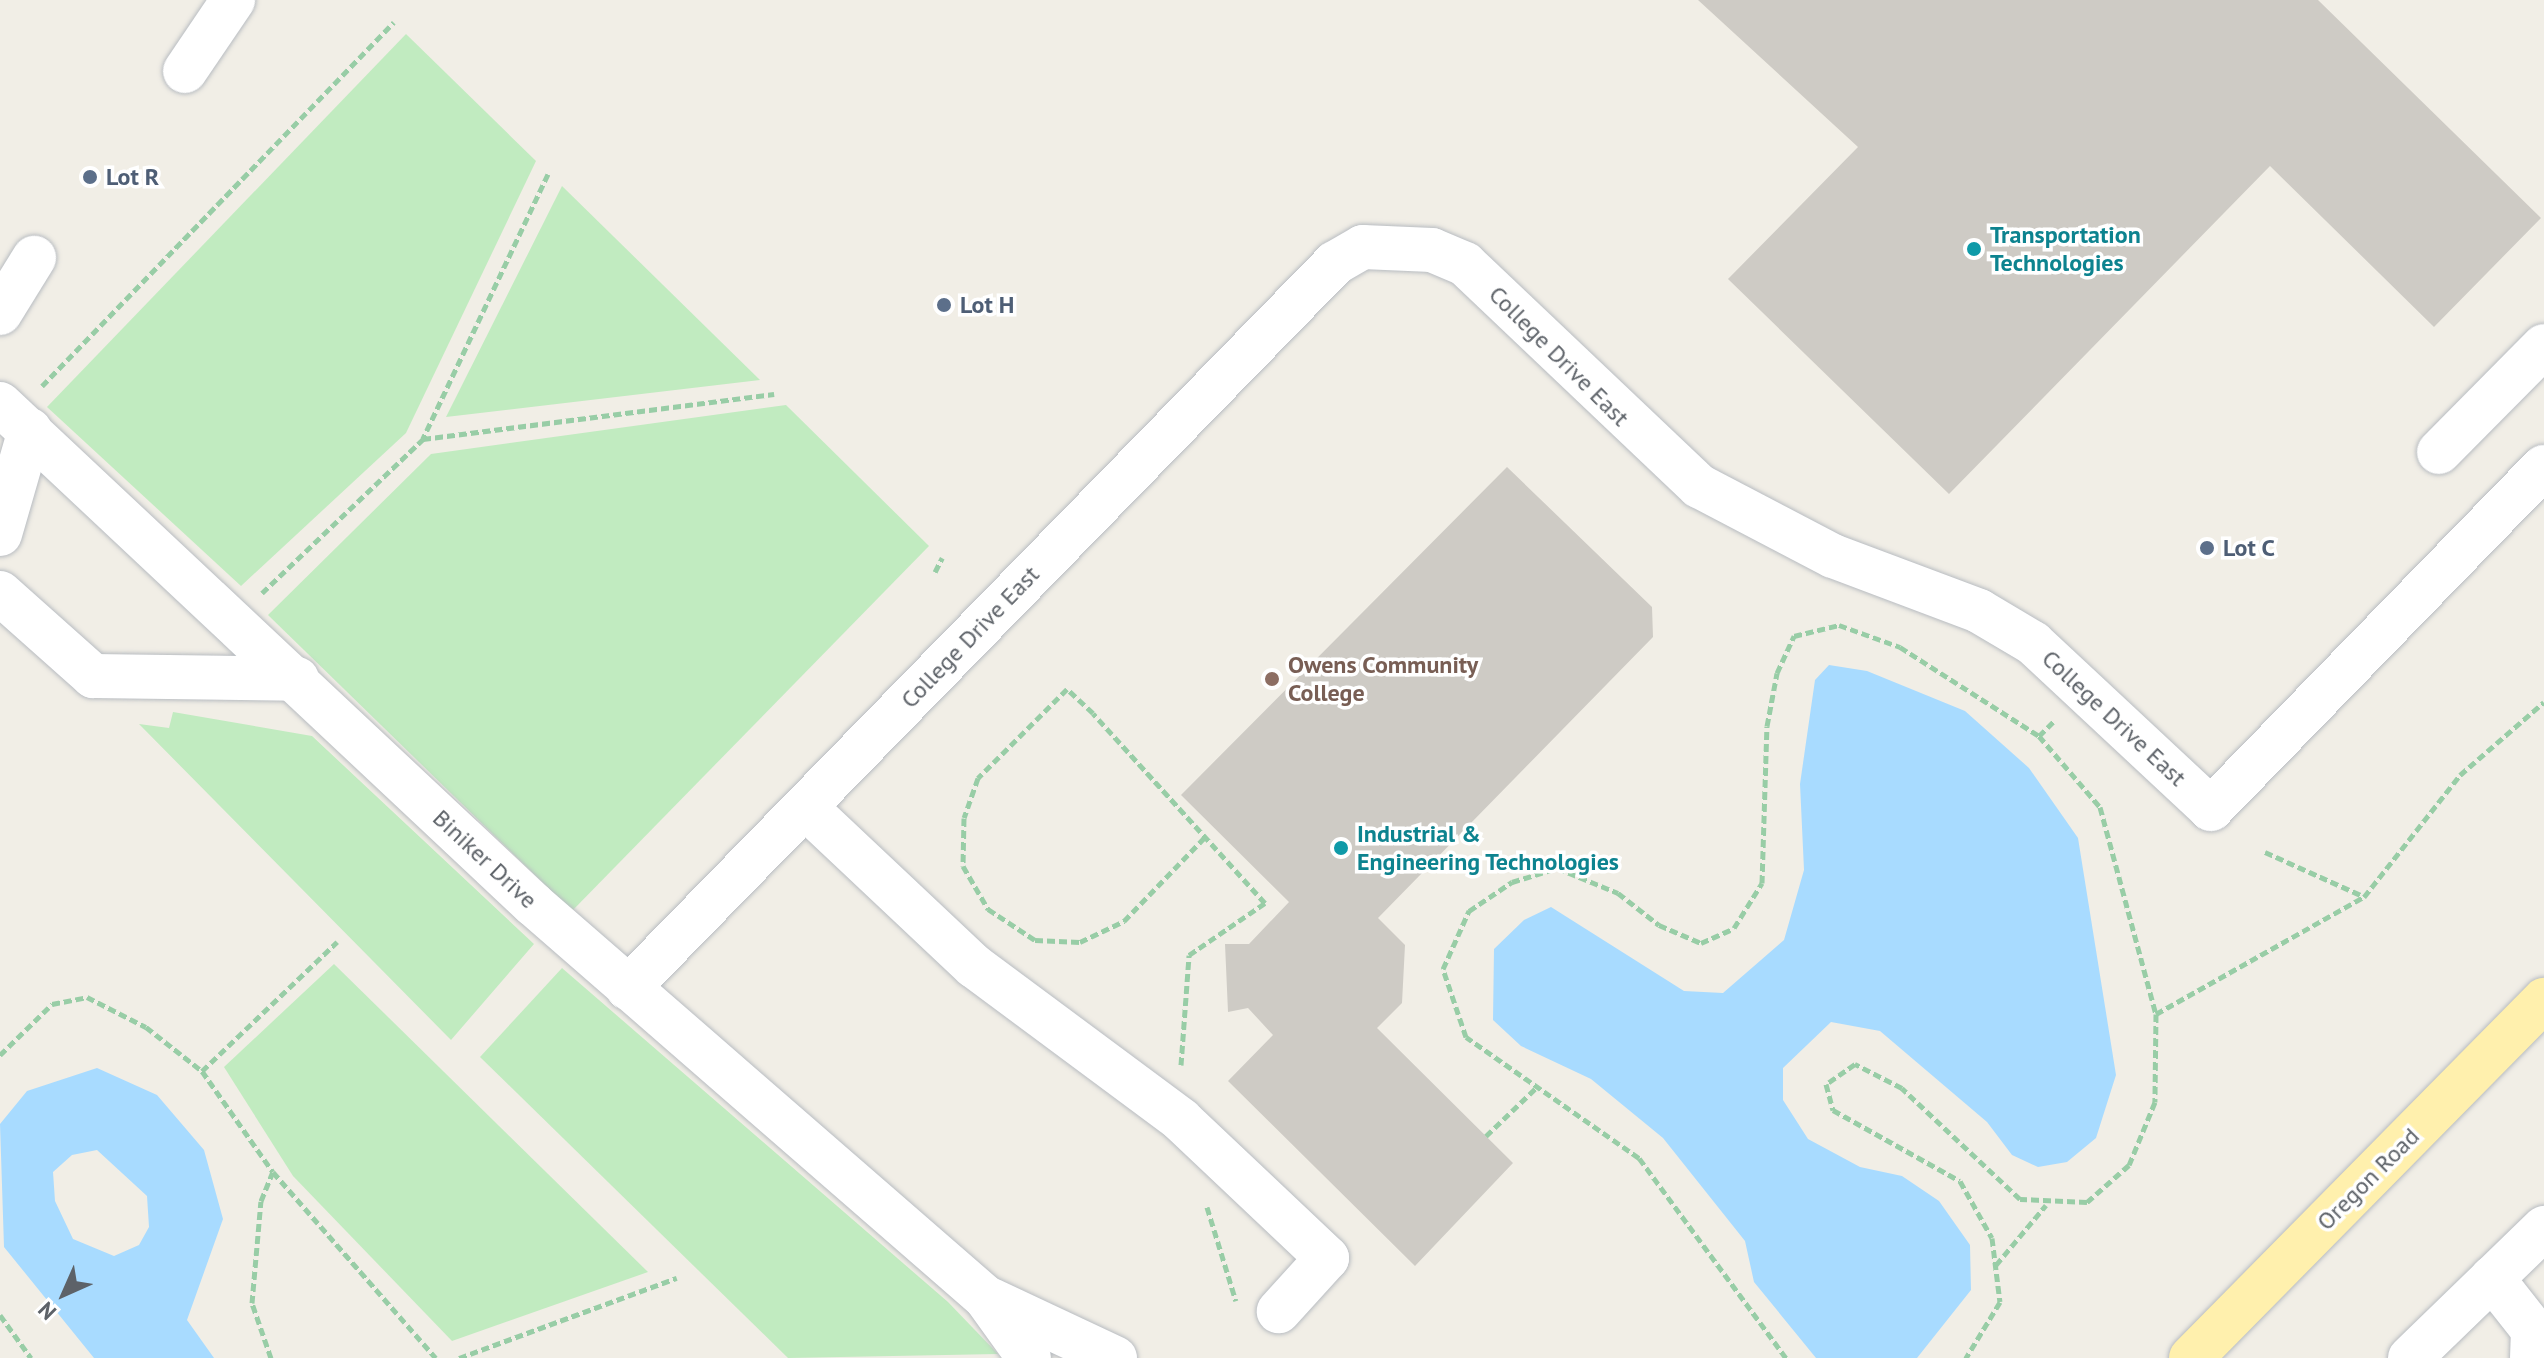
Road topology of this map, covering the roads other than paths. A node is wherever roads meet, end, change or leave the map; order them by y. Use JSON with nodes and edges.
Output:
{"nodes":[{"id":1,"x":233,"y":0,"type":"edge"},
{"id":2,"x":185,"y":71,"type":"dead end"},
{"id":3,"x":34,"y":258,"type":"dead end"},
{"id":4,"x":0,"y":313,"type":"edge"},
{"id":5,"x":2544,"y":346,"type":"edge"},
{"id":6,"x":13,"y":415,"type":"edge"},
{"id":7,"x":2439,"y":452,"type":"dead end"},
{"id":8,"x":2544,"y":467,"type":"edge"},
{"id":9,"x":0,"y":534,"type":"edge"},
{"id":10,"x":0,"y":593,"type":"edge"},
{"id":11,"x":297,"y":679,"type":"junction"},
{"id":12,"x":805,"y":807,"type":"junction"},
{"id":13,"x":628,"y":988,"type":"junction"},
{"id":14,"x":2544,"y":1000,"type":"edge"},
{"id":15,"x":2544,"y":1228,"type":"edge"},
{"id":16,"x":2492,"y":1278,"type":"junction"},
{"id":17,"x":985,"y":1297,"type":"junction"},
{"id":18,"x":1258,"y":1309,"type":"road end"},
{"id":19,"x":1029,"y":1358,"type":"edge"},
{"id":20,"x":1115,"y":1358,"type":"edge"},
{"id":21,"x":2191,"y":1358,"type":"edge"},
{"id":22,"x":2410,"y":1358,"type":"edge"},
{"id":23,"x":2532,"y":1358,"type":"edge"}],
"edges":[{"from":1,"to":2,"type":"street"},
{"from":3,"to":4,"type":"street"},
{"from":5,"to":7,"type":"street"},
{"from":6,"to":9,"type":"street"},
{"from":6,"to":11,"type":"street","name":"Biniker Drive"},
{"from":8,"to":12,"type":"street","name":"College Drive East"},
{"from":10,"to":11,"type":"street"},
{"from":11,"to":13,"type":"street","name":"Biniker Drive"},
{"from":12,"to":13,"type":"street","name":"College Drive East"},
{"from":12,"to":18,"type":"street"},
{"from":13,"to":17,"type":"street","name":"Biniker Drive"},
{"from":14,"to":21,"type":"main road","name":"Oregon Road"},
{"from":15,"to":16,"type":"street"},
{"from":16,"to":22,"type":"street"},
{"from":16,"to":23,"type":"street"},
{"from":17,"to":19,"type":"street","name":"Biniker Drive"},
{"from":17,"to":20,"type":"street","name":"Biniker Drive"}]}
